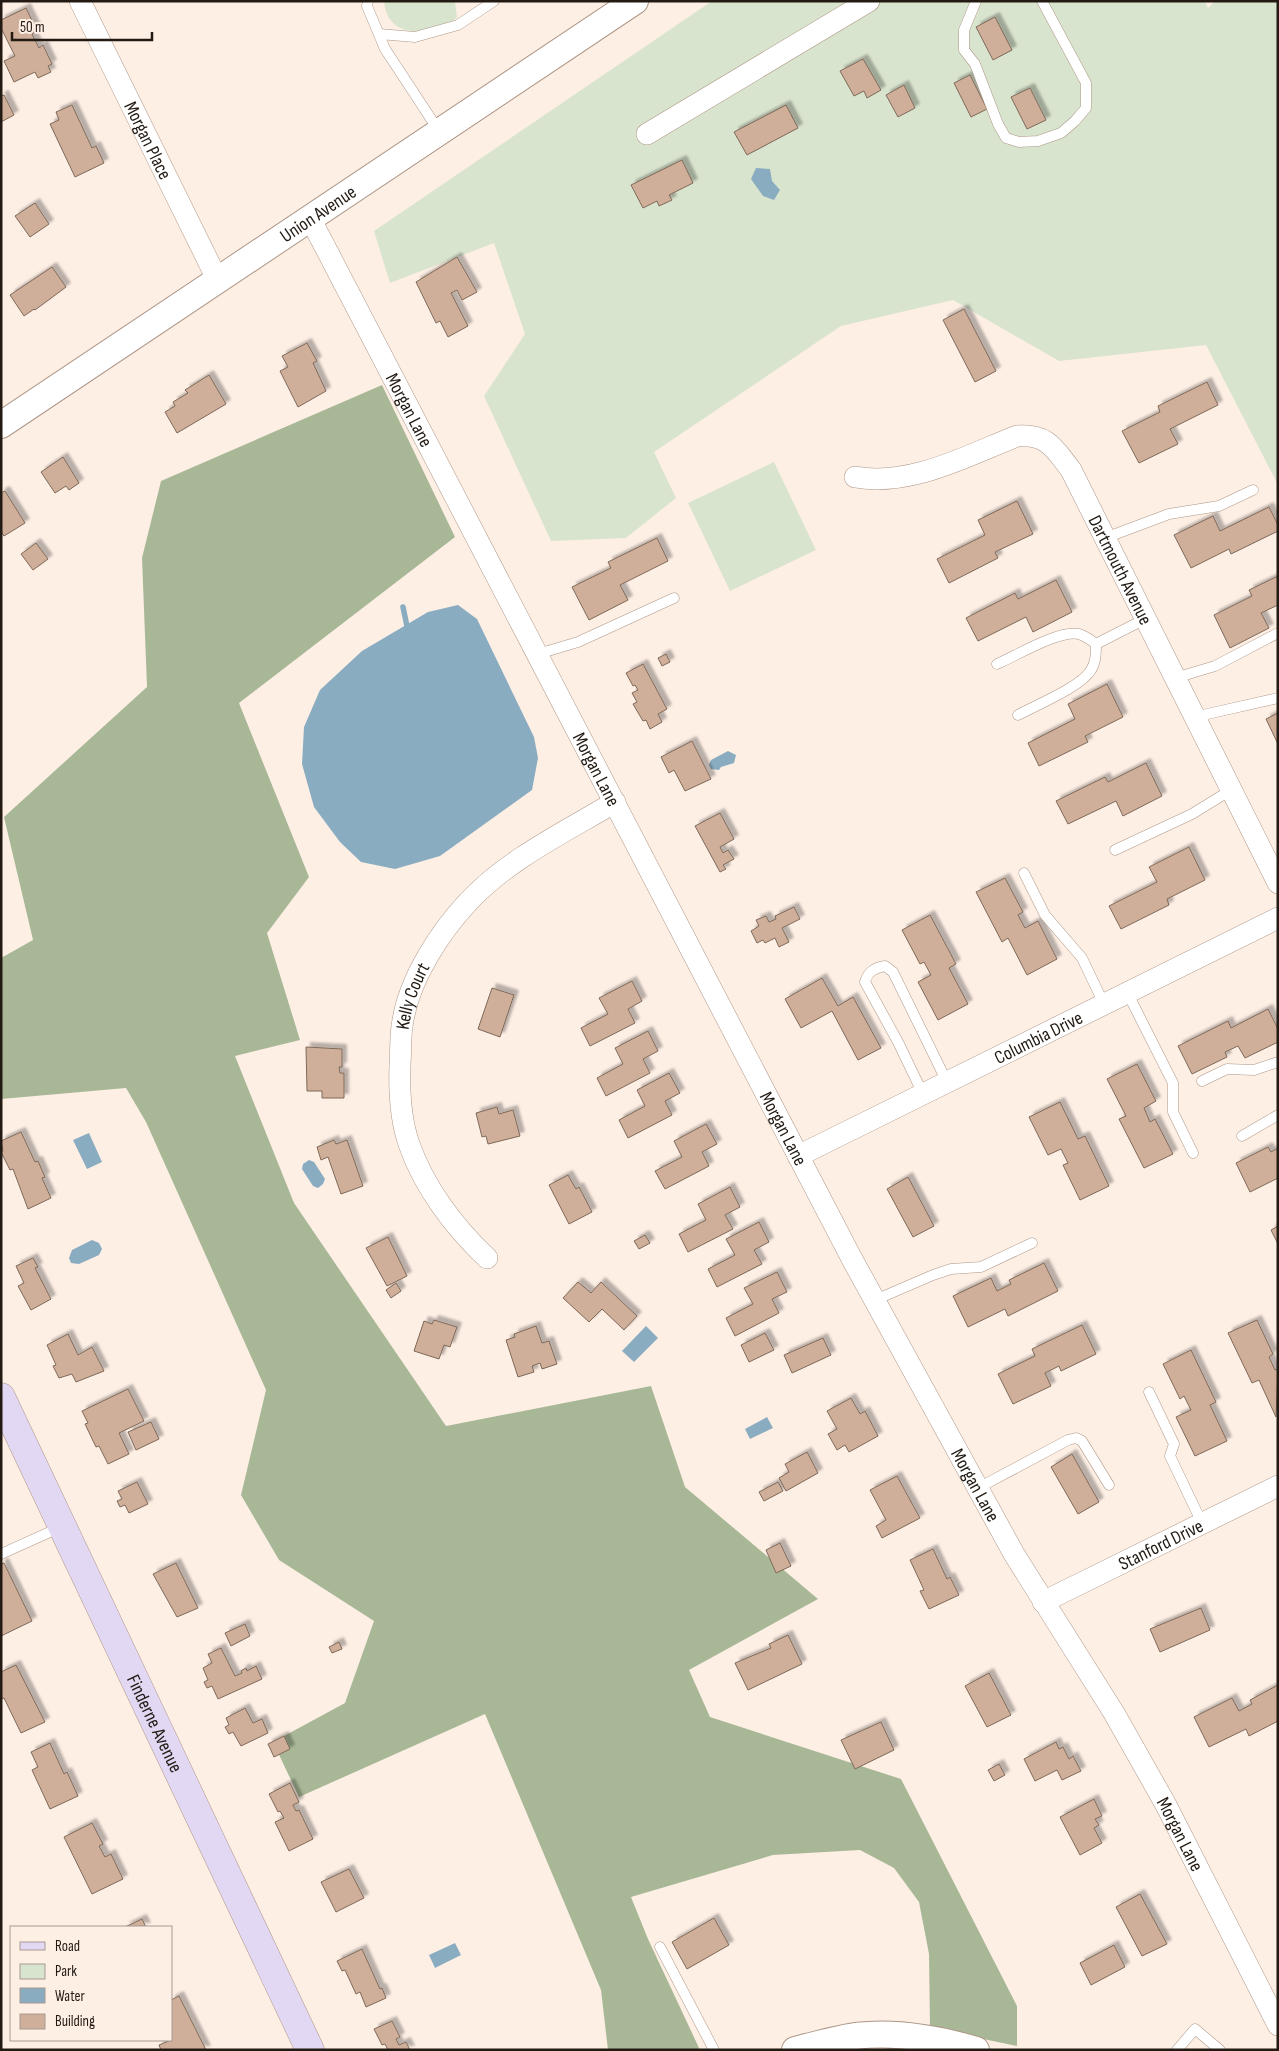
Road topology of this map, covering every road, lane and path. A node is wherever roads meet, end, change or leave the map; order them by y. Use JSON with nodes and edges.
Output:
{"nodes":[{"id":1,"x":80,"y":1,"type":"edge"},
{"id":2,"x":368,"y":1,"type":"edge"},
{"id":3,"x":494,"y":1,"type":"edge"},
{"id":4,"x":635,"y":1,"type":"edge"},
{"id":5,"x":869,"y":1,"type":"edge"},
{"id":6,"x":976,"y":1,"type":"edge"},
{"id":7,"x":1042,"y":1,"type":"edge"},
{"id":8,"x":379,"y":34,"type":"junction"},
{"id":9,"x":440,"y":133,"type":"junction"},
{"id":10,"x":647,"y":134,"type":"dead end"},
{"id":11,"x":311,"y":220,"type":"junction"},
{"id":12,"x":218,"y":279,"type":"junction"},
{"id":13,"x":1,"y":425,"type":"edge"},
{"id":14,"x":855,"y":477,"type":"dead end"},
{"id":15,"x":1253,"y":490,"type":"dead end"},
{"id":16,"x":1105,"y":538,"type":"junction"},
{"id":17,"x":674,"y":598,"type":"dead end"},
{"id":18,"x":1145,"y":619,"type":"junction"},
{"id":19,"x":1278,"y":633,"type":"edge"},
{"id":20,"x":1096,"y":644,"type":"junction"},
{"id":21,"x":538,"y":654,"type":"junction"},
{"id":22,"x":997,"y":664,"type":"dead end"},
{"id":23,"x":1175,"y":678,"type":"junction"},
{"id":24,"x":1278,"y":698,"type":"edge"},
{"id":25,"x":1018,"y":714,"type":"dead end"},
{"id":26,"x":1194,"y":717,"type":"junction"},
{"id":27,"x":1231,"y":790,"type":"junction"},
{"id":28,"x":615,"y":802,"type":"junction"},
{"id":29,"x":1116,"y":850,"type":"dead end"},
{"id":30,"x":1024,"y":873,"type":"dead end"},
{"id":31,"x":1278,"y":883,"type":"edge"},
{"id":32,"x":1278,"y":918,"type":"edge"},
{"id":33,"x":1127,"y":992,"type":"junction"},
{"id":34,"x":1104,"y":1004,"type":"junction"},
{"id":35,"x":1278,"y":1062,"type":"edge"},
{"id":36,"x":1202,"y":1081,"type":"dead end"},
{"id":37,"x":947,"y":1082,"type":"junction"},
{"id":38,"x":922,"y":1094,"type":"junction"},
{"id":39,"x":1278,"y":1115,"type":"edge"},
{"id":40,"x":1242,"y":1136,"type":"dead end"},
{"id":41,"x":1193,"y":1153,"type":"dead end"},
{"id":42,"x":798,"y":1156,"type":"junction"},
{"id":43,"x":1032,"y":1243,"type":"dead end"},
{"id":44,"x":487,"y":1258,"type":"dead end"},
{"id":45,"x":875,"y":1300,"type":"junction"},
{"id":46,"x":1149,"y":1392,"type":"dead end"},
{"id":47,"x":1,"y":1397,"type":"edge"},
{"id":48,"x":1109,"y":1485,"type":"dead end"},
{"id":49,"x":1278,"y":1486,"type":"edge"},
{"id":50,"x":978,"y":1488,"type":"junction"},
{"id":51,"x":1202,"y":1523,"type":"junction"},
{"id":52,"x":62,"y":1527,"type":"junction"},
{"id":53,"x":1,"y":1554,"type":"edge"},
{"id":54,"x":1043,"y":1602,"type":"junction"},
{"id":55,"x":660,"y":1948,"type":"dead end"},
{"id":56,"x":1278,"y":2025,"type":"edge"},
{"id":57,"x":310,"y":2050,"type":"edge"},
{"id":58,"x":714,"y":2050,"type":"edge"},
{"id":59,"x":795,"y":2050,"type":"edge"},
{"id":60,"x":976,"y":2050,"type":"edge"},
{"id":61,"x":1177,"y":2050,"type":"edge"},
{"id":62,"x":1220,"y":2050,"type":"edge"}],
"edges":[{"from":1,"to":12,"type":"street","name":"Morgan Place"},
{"from":2,"to":8,"type":"lane"},
{"from":3,"to":8,"type":"lane"},
{"from":4,"to":9,"type":"street","name":"Union Avenue"},
{"from":5,"to":10,"type":"street"},
{"from":6,"to":7,"type":"lane"},
{"from":8,"to":9,"type":"lane"},
{"from":9,"to":11,"type":"street","name":"Union Avenue"},
{"from":11,"to":12,"type":"street","name":"Union Avenue"},
{"from":11,"to":21,"type":"street","name":"Morgan Lane"},
{"from":12,"to":13,"type":"street","name":"Union Avenue"},
{"from":14,"to":16,"type":"street","name":"Dartmouth Avenue"},
{"from":15,"to":16,"type":"lane"},
{"from":16,"to":18,"type":"street","name":"Dartmouth Avenue"},
{"from":17,"to":21,"type":"lane"},
{"from":18,"to":20,"type":"lane"},
{"from":18,"to":23,"type":"street","name":"Dartmouth Avenue"},
{"from":19,"to":23,"type":"lane"},
{"from":20,"to":22,"type":"lane"},
{"from":20,"to":25,"type":"lane"},
{"from":21,"to":28,"type":"street","name":"Morgan Lane"},
{"from":23,"to":26,"type":"street","name":"Dartmouth Avenue"},
{"from":24,"to":26,"type":"lane"},
{"from":26,"to":27,"type":"street","name":"Dartmouth Avenue"},
{"from":27,"to":29,"type":"lane"},
{"from":27,"to":31,"type":"street","name":"Dartmouth Avenue"},
{"from":28,"to":42,"type":"street","name":"Morgan Lane"},
{"from":28,"to":44,"type":"street","name":"Kelly Court"},
{"from":30,"to":34,"type":"lane"},
{"from":32,"to":33,"type":"street","name":"Columbia Drive"},
{"from":33,"to":34,"type":"street","name":"Columbia Drive"},
{"from":33,"to":41,"type":"lane"},
{"from":34,"to":37,"type":"street","name":"Columbia Drive"},
{"from":35,"to":36,"type":"lane"},
{"from":37,"to":38,"type":"street","name":"Columbia Drive"},
{"from":37,"to":38,"type":"lane"},
{"from":38,"to":42,"type":"street","name":"Columbia Drive"},
{"from":39,"to":40,"type":"lane"},
{"from":42,"to":45,"type":"street","name":"Morgan Lane"},
{"from":43,"to":45,"type":"lane"},
{"from":45,"to":50,"type":"street","name":"Morgan Lane"},
{"from":46,"to":51,"type":"lane"},
{"from":47,"to":52,"type":"main road","name":"Finderne Avenue"},
{"from":48,"to":50,"type":"lane"},
{"from":49,"to":51,"type":"street","name":"Stanford Drive"},
{"from":50,"to":54,"type":"street","name":"Morgan Lane"},
{"from":51,"to":54,"type":"street","name":"Stanford Drive"},
{"from":52,"to":53,"type":"lane"},
{"from":52,"to":57,"type":"main road","name":"Finderne Avenue"},
{"from":54,"to":56,"type":"street","name":"Morgan Lane"},
{"from":55,"to":58,"type":"lane"},
{"from":59,"to":60,"type":"street"},
{"from":61,"to":62,"type":"lane"}]}
